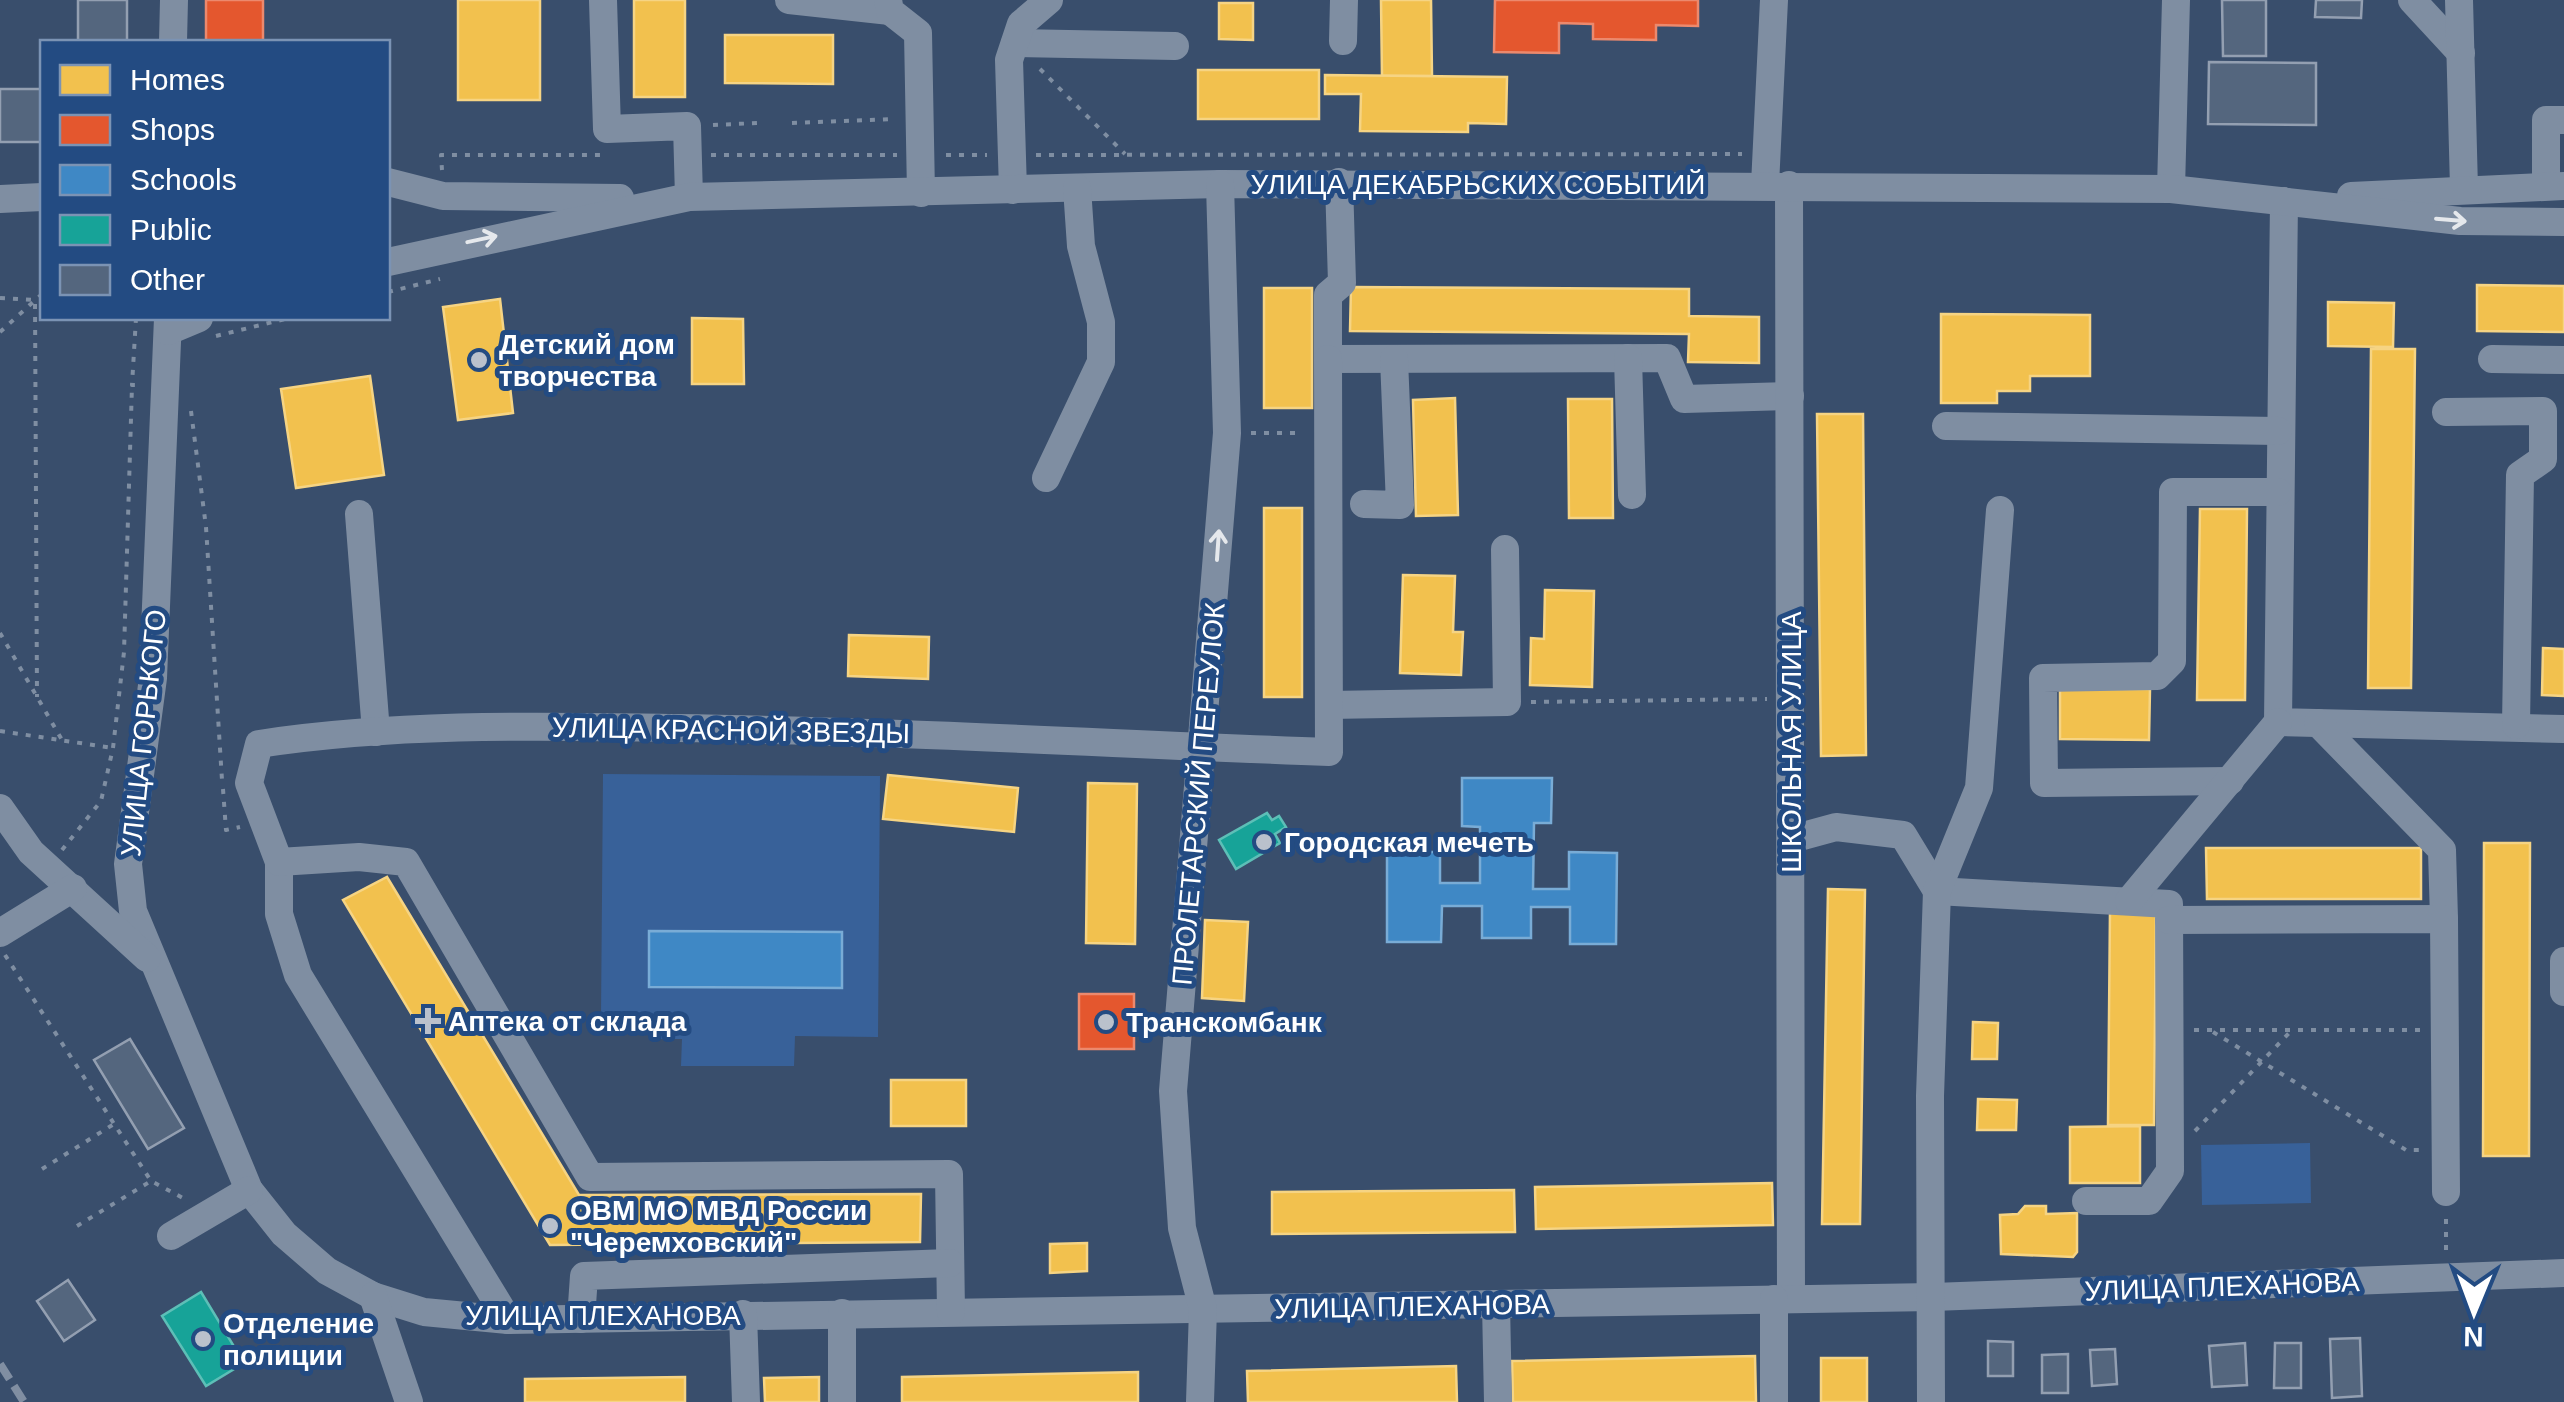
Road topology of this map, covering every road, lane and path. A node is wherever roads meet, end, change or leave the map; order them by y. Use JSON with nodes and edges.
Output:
{"nodes":[{"id":1,"x":174,"y":0,"type":"edge"},
{"id":2,"x":603,"y":0,"type":"edge"},
{"id":3,"x":789,"y":0,"type":"edge"},
{"id":4,"x":1049,"y":0,"type":"edge"},
{"id":5,"x":1344,"y":0,"type":"edge"},
{"id":6,"x":1774,"y":0,"type":"edge"},
{"id":7,"x":2176,"y":0,"type":"edge"},
{"id":8,"x":2412,"y":0,"type":"edge"},
{"id":9,"x":2459,"y":0,"type":"edge"},
{"id":10,"x":889,"y":5,"type":"edge"},
{"id":11,"x":173,"y":40,"type":"edge"},
{"id":12,"x":1343,"y":41,"type":"dead end"},
{"id":13,"x":1015,"y":43,"type":"junction"},
{"id":14,"x":1176,"y":46,"type":"dead end"},
{"id":15,"x":2461,"y":53,"type":"junction"},
{"id":16,"x":920,"y":118,"type":"junction"},
{"id":17,"x":2564,"y":120,"type":"edge"},
{"id":18,"x":792,"y":122,"type":"dead end"},
{"id":19,"x":758,"y":124,"type":"dead end"},
{"id":20,"x":687,"y":126,"type":"junction"},
{"id":21,"x":1125,"y":154,"type":"junction"},
{"id":22,"x":1766,"y":154,"type":"junction"},
{"id":23,"x":612,"y":155,"type":"dead end"},
{"id":24,"x":688,"y":155,"type":"junction"},
{"id":25,"x":920,"y":155,"type":"junction"},
{"id":26,"x":1012,"y":155,"type":"junction"},
{"id":27,"x":1339,"y":182,"type":"junction"},
{"id":28,"x":390,"y":183,"type":"edge"},
{"id":29,"x":1220,"y":184,"type":"junction"},
{"id":30,"x":1777,"y":185,"type":"junction"},
{"id":31,"x":2555,"y":186,"type":"edge"},
{"id":32,"x":1077,"y":188,"type":"junction"},
{"id":33,"x":2464,"y":188,"type":"junction"},
{"id":34,"x":2172,"y":189,"type":"junction"},
{"id":35,"x":1013,"y":190,"type":"junction"},
{"id":36,"x":921,"y":193,"type":"junction"},
{"id":37,"x":443,"y":196,"type":"junction"},
{"id":38,"x":40,"y":197,"type":"edge"},
{"id":39,"x":680,"y":198,"type":"junction"},
{"id":40,"x":0,"y":199,"type":"edge"},
{"id":41,"x":2284,"y":201,"type":"junction"},
{"id":42,"x":2564,"y":222,"type":"edge"},
{"id":43,"x":446,"y":246,"type":"junction"},
{"id":44,"x":390,"y":261,"type":"edge"},
{"id":45,"x":390,"y":291,"type":"edge"},
{"id":46,"x":40,"y":296,"type":"edge"},
{"id":47,"x":0,"y":298,"type":"edge"},
{"id":48,"x":35,"y":300,"type":"junction"},
{"id":49,"x":136,"y":320,"type":"edge"},
{"id":50,"x":271,"y":320,"type":"edge"},
{"id":51,"x":168,"y":324,"type":"edge"},
{"id":52,"x":206,"y":327,"type":"edge"},
{"id":53,"x":0,"y":332,"type":"edge"},
{"id":54,"x":1628,"y":358,"type":"junction"},
{"id":55,"x":2492,"y":358,"type":"dead end"},
{"id":56,"x":1394,"y":359,"type":"junction"},
{"id":57,"x":1328,"y":360,"type":"junction"},
{"id":58,"x":2564,"y":360,"type":"edge"},
{"id":59,"x":165,"y":384,"type":"junction"},
{"id":60,"x":132,"y":385,"type":"junction"},
{"id":61,"x":1790,"y":396,"type":"junction"},
{"id":62,"x":190,"y":403,"type":"dead end"},
{"id":63,"x":2446,"y":412,"type":"dead end"},
{"id":64,"x":1946,"y":426,"type":"dead end"},
{"id":65,"x":2278,"y":431,"type":"junction"},
{"id":66,"x":1226,"y":433,"type":"junction"},
{"id":67,"x":1327,"y":434,"type":"junction"},
{"id":68,"x":1046,"y":478,"type":"dead end"},
{"id":69,"x":2278,"y":492,"type":"junction"},
{"id":70,"x":1632,"y":495,"type":"dead end"},
{"id":71,"x":1364,"y":504,"type":"dead end"},
{"id":72,"x":2000,"y":510,"type":"dead end"},
{"id":73,"x":359,"y":514,"type":"dead end"},
{"id":74,"x":1504,"y":549,"type":"dead end"},
{"id":75,"x":0,"y":633,"type":"edge"},
{"id":76,"x":37,"y":697,"type":"junction"},
{"id":77,"x":1791,"y":698,"type":"junction"},
{"id":78,"x":1506,"y":702,"type":"junction"},
{"id":79,"x":1329,"y":706,"type":"junction"},
{"id":80,"x":2278,"y":722,"type":"junction"},
{"id":81,"x":2318,"y":723,"type":"junction"},
{"id":82,"x":2516,"y":726,"type":"junction"},
{"id":83,"x":2564,"y":728,"type":"edge"},
{"id":84,"x":0,"y":731,"type":"edge"},
{"id":85,"x":376,"y":732,"type":"junction"},
{"id":86,"x":62,"y":740,"type":"junction"},
{"id":87,"x":113,"y":748,"type":"junction"},
{"id":88,"x":1203,"y":748,"type":"junction"},
{"id":89,"x":2230,"y":781,"type":"junction"},
{"id":90,"x":0,"y":808,"type":"edge"},
{"id":91,"x":264,"y":823,"type":"junction"},
{"id":92,"x":1792,"y":839,"type":"junction"},
{"id":93,"x":279,"y":862,"type":"junction"},
{"id":94,"x":50,"y":866,"type":"junction"},
{"id":95,"x":73,"y":888,"type":"junction"},
{"id":96,"x":1937,"y":892,"type":"junction"},
{"id":97,"x":2129,"y":901,"type":"junction"},
{"id":98,"x":2444,"y":919,"type":"junction"},
{"id":99,"x":2170,"y":920,"type":"junction"},
{"id":100,"x":0,"y":933,"type":"edge"},
{"id":101,"x":0,"y":946,"type":"edge"},
{"id":102,"x":2564,"y":960,"type":"edge"},
{"id":103,"x":151,"y":963,"type":"junction"},
{"id":104,"x":2564,"y":992,"type":"edge"},
{"id":105,"x":2170,"y":1029,"type":"junction"},
{"id":106,"x":2209,"y":1030,"type":"junction"},
{"id":107,"x":2292,"y":1030,"type":"junction"},
{"id":108,"x":2444,"y":1030,"type":"junction"},
{"id":109,"x":2262,"y":1062,"type":"junction"},
{"id":110,"x":114,"y":1124,"type":"junction"},
{"id":111,"x":2446,"y":1148,"type":"junction"},
{"id":112,"x":2170,"y":1157,"type":"junction"},
{"id":113,"x":42,"y":1169,"type":"dead end"},
{"id":114,"x":151,"y":1181,"type":"junction"},
{"id":115,"x":248,"y":1190,"type":"junction"},
{"id":116,"x":2446,"y":1192,"type":"joint"},
{"id":117,"x":2086,"y":1201,"type":"dead end"},
{"id":118,"x":211,"y":1212,"type":"junction"},
{"id":119,"x":77,"y":1226,"type":"dead end"},
{"id":120,"x":284,"y":1234,"type":"joint"},
{"id":121,"x":171,"y":1236,"type":"dead end"},
{"id":122,"x":2446,"y":1260,"type":"dead end"},
{"id":123,"x":950,"y":1263,"type":"junction"},
{"id":124,"x":2564,"y":1273,"type":"edge"},
{"id":125,"x":373,"y":1296,"type":"junction"},
{"id":126,"x":1933,"y":1297,"type":"junction"},
{"id":127,"x":1783,"y":1299,"type":"junction"},
{"id":128,"x":1496,"y":1304,"type":"junction"},
{"id":129,"x":1203,"y":1309,"type":"junction"},
{"id":130,"x":951,"y":1312,"type":"junction"},
{"id":131,"x":842,"y":1313,"type":"junction"},
{"id":132,"x":743,"y":1314,"type":"junction"},
{"id":133,"x":582,"y":1318,"type":"junction"},
{"id":134,"x":508,"y":1320,"type":"junction"},
{"id":135,"x":409,"y":1402,"type":"edge"},
{"id":136,"x":746,"y":1402,"type":"edge"},
{"id":137,"x":842,"y":1402,"type":"edge"},
{"id":138,"x":1200,"y":1402,"type":"edge"},
{"id":139,"x":1498,"y":1402,"type":"edge"},
{"id":140,"x":1774,"y":1402,"type":"edge"},
{"id":141,"x":1931,"y":1402,"type":"edge"}],
"edges":[{"from":1,"to":11,"type":"street"},
{"from":2,"to":20,"type":"street"},
{"from":3,"to":10,"type":"street"},
{"from":4,"to":13,"type":"street"},
{"from":5,"to":12,"type":"street"},
{"from":6,"to":22,"type":"street","name":"ШКОЛЬНАЯ УЛИЦА"},
{"from":7,"to":34,"type":"street"},
{"from":8,"to":15,"type":"street"},
{"from":9,"to":15,"type":"street"},
{"from":10,"to":16,"type":"street"},
{"from":13,"to":14,"type":"street"},
{"from":13,"to":21,"type":"path"},
{"from":13,"to":26,"type":"street"},
{"from":15,"to":33,"type":"street"},
{"from":16,"to":18,"type":"path"},
{"from":16,"to":25,"type":"street"},
{"from":17,"to":31,"type":"street"},
{"from":19,"to":20,"type":"path"},
{"from":20,"to":24,"type":"street"},
{"from":21,"to":22,"type":"path"},
{"from":21,"to":26,"type":"path"},
{"from":22,"to":30,"type":"street","name":"ШКОЛЬНАЯ УЛИЦА"},
{"from":23,"to":37,"type":"path"},
{"from":24,"to":25,"type":"path"},
{"from":24,"to":39,"type":"street"},
{"from":25,"to":26,"type":"path"},
{"from":25,"to":36,"type":"street"},
{"from":26,"to":35,"type":"street"},
{"from":27,"to":29,"type":"street","name":"УЛИЦА ДЕКАБРЬСКИХ СОБЫТИЙ"},
{"from":27,"to":30,"type":"street","name":"УЛИЦА ДЕКАБРЬСКИХ СОБЫТИЙ"},
{"from":27,"to":57,"type":"street"},
{"from":28,"to":37,"type":"street","name":"УЛИЦА ДЕКАБРЬСКИХ СОБЫТИЙ"},
{"from":29,"to":32,"type":"street","name":"УЛИЦА ДЕКАБРЬСКИХ СОБЫТИЙ"},
{"from":29,"to":66,"type":"street","name":"ПРОЛЕТАРСКИЙ ПЕРЕУЛОК"},
{"from":30,"to":34,"type":"street","name":"УЛИЦА ДЕКАБРЬСКИХ СОБЫТИЙ"},
{"from":30,"to":61,"type":"street","name":"ШКОЛЬНАЯ УЛИЦА"},
{"from":31,"to":33,"type":"street","name":"УЛИЦА ДЕКАБРЬСКИХ СОБЫТИЙ"},
{"from":32,"to":35,"type":"street","name":"УЛИЦА ДЕКАБРЬСКИХ СОБЫТИЙ"},
{"from":32,"to":68,"type":"street"},
{"from":33,"to":41,"type":"street","name":"УЛИЦА ДЕКАБРЬСКИХ СОБЫТИЙ"},
{"from":34,"to":41,"type":"street","name":"УЛИЦА ДЕКАБРЬСКИХ СОБЫТИЙ"},
{"from":35,"to":36,"type":"street","name":"УЛИЦА ДЕКАБРЬСКИХ СОБЫТИЙ"},
{"from":36,"to":39,"type":"street","name":"УЛИЦА ДЕКАБРЬСКИХ СОБЫТИЙ"},
{"from":37,"to":39,"type":"street","name":"УЛИЦА ДЕКАБРЬСКИХ СОБЫТИЙ"},
{"from":38,"to":40,"type":"street"},
{"from":43,"to":39,"type":"street","name":"УЛИЦА ДЕКАБРЬСКИХ СОБЫТИЙ","one_way":true},
{"from":41,"to":42,"type":"street","name":"УЛИЦА ДЕКАБРЬСКИХ СОБЫТИЙ","one_way":true},
{"from":41,"to":65,"type":"street"},
{"from":43,"to":44,"type":"street","name":"УЛИЦА ДЕКАБРЬСКИХ СОБЫТИЙ"},
{"from":43,"to":45,"type":"path"},
{"from":46,"to":48,"type":"path"},
{"from":47,"to":48,"type":"path"},
{"from":48,"to":53,"type":"path"},
{"from":48,"to":76,"type":"path"},
{"from":49,"to":60,"type":"path"},
{"from":50,"to":52,"type":"path"},
{"from":51,"to":52,"type":"street"},
{"from":51,"to":59,"type":"street","name":"УЛИЦА ГОРЬКОГО"},
{"from":54,"to":56,"type":"street"},
{"from":54,"to":61,"type":"street"},
{"from":54,"to":70,"type":"street"},
{"from":55,"to":58,"type":"street"},
{"from":56,"to":57,"type":"street"},
{"from":56,"to":71,"type":"street"},
{"from":57,"to":67,"type":"street"},
{"from":59,"to":60,"type":"path"},
{"from":59,"to":103,"type":"street","name":"УЛИЦА ГОРЬКОГО"},
{"from":60,"to":87,"type":"path"},
{"from":61,"to":77,"type":"street","name":"ШКОЛЬНАЯ УЛИЦА"},
{"from":62,"to":91,"type":"path"},
{"from":63,"to":82,"type":"street"},
{"from":64,"to":65,"type":"street"},
{"from":65,"to":69,"type":"street"},
{"from":66,"to":67,"type":"path"},
{"from":88,"to":66,"type":"street","name":"ПРОЛЕТАРСКИЙ ПЕРЕУЛОК","one_way":true},
{"from":67,"to":79,"type":"street"},
{"from":69,"to":80,"type":"street"},
{"from":69,"to":89,"type":"street"},
{"from":72,"to":96,"type":"street"},
{"from":73,"to":85,"type":"street"},
{"from":74,"to":78,"type":"street"},
{"from":75,"to":76,"type":"path"},
{"from":76,"to":86,"type":"path"},
{"from":77,"to":78,"type":"path"},
{"from":77,"to":92,"type":"street","name":"ШКОЛЬНАЯ УЛИЦА"},
{"from":78,"to":79,"type":"street"},
{"from":79,"to":88,"type":"street","name":"УЛИЦА КРАСНОЙ ЗВЕЗДЫ"},
{"from":80,"to":81,"type":"street"},
{"from":80,"to":89,"type":"street"},
{"from":81,"to":82,"type":"street"},
{"from":81,"to":98,"type":"street"},
{"from":82,"to":83,"type":"street"},
{"from":84,"to":86,"type":"path"},
{"from":85,"to":88,"type":"street","name":"УЛИЦА КРАСНОЙ ЗВЕЗДЫ"},
{"from":85,"to":91,"type":"street","name":"УЛИЦА КРАСНОЙ ЗВЕЗДЫ"},
{"from":86,"to":87,"type":"path"},
{"from":87,"to":94,"type":"path"},
{"from":88,"to":129,"type":"street","name":"ПРОЛЕТАРСКИЙ ПЕРЕУЛОК"},
{"from":89,"to":97,"type":"street"},
{"from":90,"to":94,"type":"street"},
{"from":91,"to":93,"type":"street"},
{"from":92,"to":96,"type":"street"},
{"from":92,"to":127,"type":"street","name":"ШКОЛЬНАЯ УЛИЦА"},
{"from":93,"to":123,"type":"street"},
{"from":93,"to":134,"type":"street"},
{"from":94,"to":95,"type":"street"},
{"from":95,"to":100,"type":"street"},
{"from":95,"to":103,"type":"street"},
{"from":96,"to":97,"type":"street"},
{"from":96,"to":126,"type":"street"},
{"from":97,"to":99,"type":"street"},
{"from":98,"to":99,"type":"street"},
{"from":98,"to":108,"type":"street"},
{"from":99,"to":105,"type":"street"},
{"from":101,"to":110,"type":"path"},
{"from":102,"to":104,"type":"street"},
{"from":103,"to":115,"type":"street","name":"УЛИЦА ГОРЬКОГО"},
{"from":105,"to":106,"type":"path"},
{"from":105,"to":112,"type":"street"},
{"from":106,"to":107,"type":"path"},
{"from":106,"to":109,"type":"path"},
{"from":107,"to":108,"type":"path"},
{"from":107,"to":109,"type":"path"},
{"from":108,"to":111,"type":"street"},
{"from":109,"to":111,"type":"path"},
{"from":109,"to":112,"type":"path"},
{"from":110,"to":113,"type":"path"},
{"from":110,"to":114,"type":"path"},
{"from":111,"to":116,"type":"street"},
{"from":112,"to":117,"type":"street"},
{"from":114,"to":118,"type":"path"},
{"from":114,"to":119,"type":"path"},
{"from":115,"to":118,"type":"street"},
{"from":115,"to":120,"type":"street","name":"УЛИЦА ГОРЬКОГО"},
{"from":116,"to":122,"type":"path"},
{"from":118,"to":121,"type":"street"},
{"from":120,"to":125,"type":"street","name":"УЛИЦА ПЛЕХАНОВА"},
{"from":123,"to":130,"type":"street"},
{"from":123,"to":133,"type":"street"},
{"from":124,"to":126,"type":"street","name":"УЛИЦА ПЛЕХАНОВА"},
{"from":125,"to":134,"type":"street","name":"УЛИЦА ПЛЕХАНОВА"},
{"from":125,"to":135,"type":"street"},
{"from":126,"to":127,"type":"street","name":"УЛИЦА ПЛЕХАНОВА"},
{"from":126,"to":141,"type":"street"},
{"from":127,"to":128,"type":"street","name":"УЛИЦА ПЛЕХАНОВА"},
{"from":127,"to":140,"type":"street","name":"ШКОЛЬНАЯ УЛИЦА"},
{"from":128,"to":129,"type":"street","name":"УЛИЦА ПЛЕХАНОВА"},
{"from":128,"to":139,"type":"street"},
{"from":129,"to":130,"type":"street","name":"УЛИЦА ПЛЕХАНОВА"},
{"from":129,"to":138,"type":"street","name":"ПРОЛЕТАРСКИЙ ПЕРЕУЛОК"},
{"from":130,"to":131,"type":"street","name":"УЛИЦА ПЛЕХАНОВА"},
{"from":131,"to":132,"type":"street","name":"УЛИЦА ПЛЕХАНОВА"},
{"from":131,"to":137,"type":"street"},
{"from":132,"to":133,"type":"street","name":"УЛИЦА ПЛЕХАНОВА"},
{"from":132,"to":136,"type":"street"},
{"from":133,"to":134,"type":"street","name":"УЛИЦА ПЛЕХАНОВА"}]}
